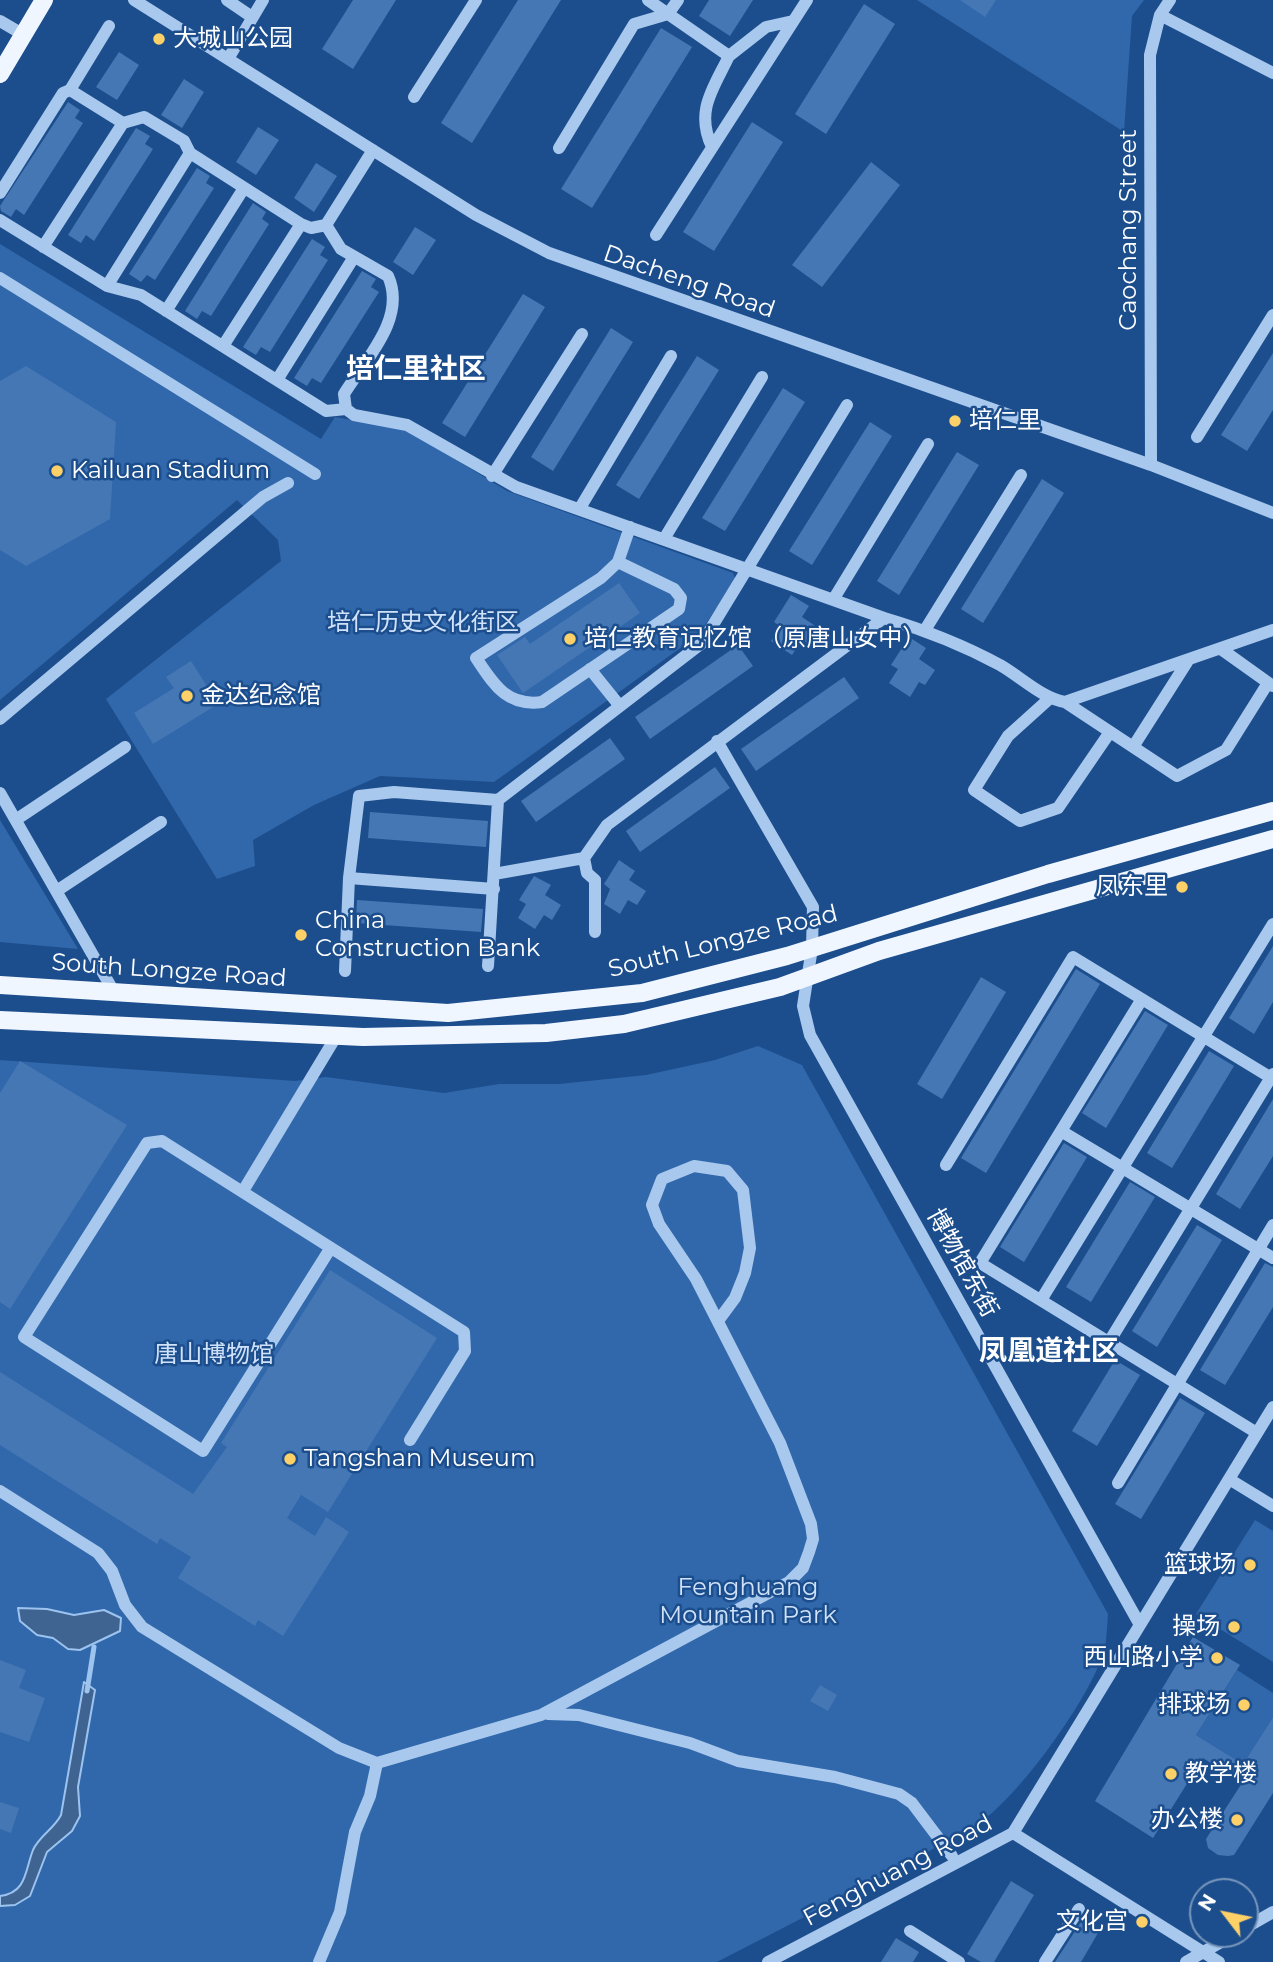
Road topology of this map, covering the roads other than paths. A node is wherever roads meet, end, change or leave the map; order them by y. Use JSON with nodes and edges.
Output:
{"nodes":[{"id":1,"x":44,"y":0,"type":"edge"},
{"id":2,"x":134,"y":0,"type":"edge"},
{"id":3,"x":227,"y":0,"type":"edge"},
{"id":4,"x":263,"y":0,"type":"edge"},
{"id":5,"x":476,"y":0,"type":"edge"},
{"id":6,"x":648,"y":0,"type":"edge"},
{"id":7,"x":678,"y":0,"type":"edge"},
{"id":8,"x":807,"y":0,"type":"edge"},
{"id":9,"x":1170,"y":0,"type":"edge"},
{"id":10,"x":668,"y":14,"type":"junction"},
{"id":11,"x":1160,"y":15,"type":"junction"},
{"id":12,"x":252,"y":17,"type":"junction"},
{"id":13,"x":0,"y":21,"type":"edge"},
{"id":14,"x":793,"y":22,"type":"junction"},
{"id":15,"x":109,"y":26,"type":"dead end"},
{"id":16,"x":24,"y":35,"type":"junction"},
{"id":17,"x":729,"y":56,"type":"junction"},
{"id":18,"x":228,"y":59,"type":"junction"},
{"id":19,"x":1273,"y":73,"type":"edge"},
{"id":20,"x":0,"y":74,"type":"edge"},
{"id":21,"x":70,"y":90,"type":"junction"},
{"id":22,"x":414,"y":97,"type":"dead end"},
{"id":23,"x":123,"y":123,"type":"junction"},
{"id":24,"x":712,"y":147,"type":"junction"},
{"id":25,"x":559,"y":148,"type":"dead end"},
{"id":26,"x":373,"y":150,"type":"junction"},
{"id":27,"x":190,"y":153,"type":"junction"},
{"id":28,"x":244,"y":188,"type":"junction"},
{"id":29,"x":0,"y":193,"type":"edge"},
{"id":30,"x":0,"y":220,"type":"edge"},
{"id":31,"x":301,"y":225,"type":"junction"},
{"id":32,"x":326,"y":225,"type":"junction"},
{"id":33,"x":656,"y":235,"type":"dead end"},
{"id":34,"x":43,"y":247,"type":"junction"},
{"id":35,"x":354,"y":257,"type":"junction"},
{"id":36,"x":0,"y":278,"type":"edge"},
{"id":37,"x":107,"y":286,"type":"junction"},
{"id":38,"x":166,"y":310,"type":"junction"},
{"id":39,"x":1273,"y":314,"type":"edge"},
{"id":40,"x":582,"y":334,"type":"dead end"},
{"id":41,"x":223,"y":346,"type":"junction"},
{"id":42,"x":671,"y":356,"type":"dead end"},
{"id":43,"x":762,"y":377,"type":"dead end"},
{"id":44,"x":277,"y":380,"type":"junction"},
{"id":45,"x":847,"y":405,"type":"dead end"},
{"id":46,"x":346,"y":409,"type":"junction"},
{"id":47,"x":1197,"y":437,"type":"dead end"},
{"id":48,"x":928,"y":444,"type":"dead end"},
{"id":49,"x":1151,"y":465,"type":"junction"},
{"id":50,"x":315,"y":474,"type":"dead end"},
{"id":51,"x":1021,"y":475,"type":"dead end"},
{"id":52,"x":492,"y":476,"type":"junction"},
{"id":53,"x":288,"y":483,"type":"dead end"},
{"id":54,"x":580,"y":508,"type":"junction"},
{"id":55,"x":1273,"y":513,"type":"edge"},
{"id":56,"x":630,"y":527,"type":"junction"},
{"id":57,"x":664,"y":539,"type":"junction"},
{"id":58,"x":618,"y":562,"type":"junction"},
{"id":59,"x":749,"y":570,"type":"junction"},
{"id":60,"x":833,"y":600,"type":"junction"},
{"id":61,"x":884,"y":618,"type":"junction"},
{"id":62,"x":925,"y":630,"type":"junction"},
{"id":63,"x":1273,"y":630,"type":"edge"},
{"id":64,"x":1221,"y":649,"type":"junction"},
{"id":65,"x":1189,"y":659,"type":"junction"},
{"id":66,"x":590,"y":669,"type":"junction"},
{"id":67,"x":1271,"y":685,"type":"edge"},
{"id":68,"x":1049,"y":699,"type":"junction"},
{"id":69,"x":1065,"y":702,"type":"junction"},
{"id":70,"x":619,"y":705,"type":"junction"},
{"id":71,"x":0,"y":719,"type":"edge"},
{"id":72,"x":1110,"y":732,"type":"junction"},
{"id":73,"x":717,"y":741,"type":"junction"},
{"id":74,"x":125,"y":747,"type":"dead end"},
{"id":75,"x":1133,"y":747,"type":"junction"},
{"id":76,"x":0,"y":793,"type":"edge"},
{"id":77,"x":498,"y":800,"type":"junction"},
{"id":78,"x":1273,"y":811,"type":"edge"},
{"id":79,"x":17,"y":819,"type":"junction"},
{"id":80,"x":161,"y":822,"type":"dead end"},
{"id":81,"x":1273,"y":839,"type":"edge"},
{"id":82,"x":584,"y":858,"type":"junction"},
{"id":83,"x":494,"y":874,"type":"junction"},
{"id":84,"x":349,"y":878,"type":"junction"},
{"id":85,"x":494,"y":889,"type":"junction"},
{"id":86,"x":58,"y":890,"type":"junction"},
{"id":87,"x":1273,"y":924,"type":"edge"},
{"id":88,"x":596,"y":932,"type":"dead end"},
{"id":89,"x":812,"y":948,"type":"junction"},
{"id":90,"x":488,"y":966,"type":"dead end"},
{"id":91,"x":345,"y":971,"type":"dead end"},
{"id":92,"x":806,"y":976,"type":"junction"},
{"id":93,"x":0,"y":985,"type":"edge"},
{"id":94,"x":114,"y":992,"type":"junction"},
{"id":95,"x":1142,"y":999,"type":"junction"},
{"id":96,"x":0,"y":1020,"type":"edge"},
{"id":97,"x":337,"y":1035,"type":"junction"},
{"id":98,"x":1204,"y":1037,"type":"junction"},
{"id":99,"x":1272,"y":1077,"type":"edge"},
{"id":100,"x":1061,"y":1130,"type":"junction"},
{"id":101,"x":946,"y":1165,"type":"dead end"},
{"id":102,"x":1123,"y":1167,"type":"junction"},
{"id":103,"x":243,"y":1191,"type":"junction"},
{"id":104,"x":1191,"y":1208,"type":"junction"},
{"id":105,"x":1273,"y":1225,"type":"edge"},
{"id":106,"x":330,"y":1248,"type":"junction"},
{"id":107,"x":1259,"y":1249,"type":"junction"},
{"id":108,"x":1273,"y":1258,"type":"edge"},
{"id":109,"x":1041,"y":1300,"type":"junction"},
{"id":110,"x":718,"y":1321,"type":"junction"},
{"id":111,"x":1109,"y":1342,"type":"junction"},
{"id":112,"x":1177,"y":1383,"type":"junction"},
{"id":113,"x":1273,"y":1407,"type":"edge"},
{"id":114,"x":1257,"y":1433,"type":"junction"},
{"id":115,"x":410,"y":1440,"type":"dead end"},
{"id":116,"x":1228,"y":1479,"type":"junction"},
{"id":117,"x":1118,"y":1483,"type":"dead end"},
{"id":118,"x":0,"y":1490,"type":"edge"},
{"id":119,"x":1273,"y":1506,"type":"edge"},
{"id":120,"x":1140,"y":1625,"type":"junction"},
{"id":121,"x":541,"y":1714,"type":"junction"},
{"id":122,"x":377,"y":1763,"type":"junction"},
{"id":123,"x":1013,"y":1833,"type":"junction"},
{"id":124,"x":952,"y":1856,"type":"dead end"},
{"id":125,"x":1079,"y":1909,"type":"dead end"},
{"id":126,"x":909,"y":1931,"type":"dead end"},
{"id":127,"x":1212,"y":1948,"type":"edge"},
{"id":128,"x":1204,"y":1953,"type":"junction"},
{"id":129,"x":319,"y":1962,"type":"edge"},
{"id":130,"x":768,"y":1962,"type":"edge"},
{"id":131,"x":959,"y":1962,"type":"edge"},
{"id":132,"x":1045,"y":1962,"type":"edge"},
{"id":133,"x":1186,"y":1962,"type":"edge"},
{"id":134,"x":1219,"y":1962,"type":"edge"}],
"edges":[{"from":1,"to":16,"type":"main road"},
{"from":2,"to":18,"type":"street","name":"Dacheng Road"},
{"from":3,"to":12,"type":"street"},
{"from":4,"to":12,"type":"street"},
{"from":5,"to":22,"type":"street"},
{"from":6,"to":10,"type":"street"},
{"from":7,"to":10,"type":"street"},
{"from":8,"to":14,"type":"street"},
{"from":9,"to":11,"type":"street","name":"Caochang Street"},
{"from":10,"to":17,"type":"street"},
{"from":10,"to":25,"type":"street"},
{"from":11,"to":19,"type":"street"},
{"from":11,"to":49,"type":"street","name":"Caochang Street"},
{"from":12,"to":18,"type":"street"},
{"from":13,"to":16,"type":"street"},
{"from":14,"to":17,"type":"street"},
{"from":14,"to":24,"type":"street"},
{"from":15,"to":21,"type":"street"},
{"from":16,"to":20,"type":"main road"},
{"from":17,"to":24,"type":"street"},
{"from":18,"to":26,"type":"street","name":"Dacheng Road"},
{"from":21,"to":23,"type":"street"},
{"from":21,"to":29,"type":"street"},
{"from":23,"to":27,"type":"street"},
{"from":23,"to":34,"type":"street"},
{"from":24,"to":33,"type":"street"},
{"from":26,"to":32,"type":"street"},
{"from":26,"to":49,"type":"street","name":"Dacheng Road"},
{"from":27,"to":28,"type":"street"},
{"from":27,"to":37,"type":"street"},
{"from":28,"to":31,"type":"street"},
{"from":28,"to":38,"type":"street"},
{"from":30,"to":34,"type":"street"},
{"from":31,"to":32,"type":"street"},
{"from":31,"to":41,"type":"street"},
{"from":32,"to":35,"type":"street"},
{"from":34,"to":37,"type":"street"},
{"from":35,"to":44,"type":"street"},
{"from":35,"to":46,"type":"street"},
{"from":36,"to":50,"type":"street"},
{"from":37,"to":38,"type":"street"},
{"from":38,"to":41,"type":"street"},
{"from":39,"to":47,"type":"street"},
{"from":40,"to":52,"type":"street"},
{"from":41,"to":44,"type":"street"},
{"from":42,"to":54,"type":"street"},
{"from":43,"to":57,"type":"street"},
{"from":44,"to":46,"type":"street"},
{"from":45,"to":59,"type":"street"},
{"from":46,"to":52,"type":"street"},
{"from":48,"to":60,"type":"street"},
{"from":49,"to":55,"type":"street","name":"Dacheng Road"},
{"from":51,"to":62,"type":"street"},
{"from":52,"to":54,"type":"street"},
{"from":53,"to":71,"type":"street"},
{"from":54,"to":56,"type":"street"},
{"from":56,"to":57,"type":"street"},
{"from":56,"to":58,"type":"street"},
{"from":57,"to":59,"type":"street"},
{"from":58,"to":66,"type":"street"},
{"from":58,"to":66,"type":"street"},
{"from":59,"to":60,"type":"street"},
{"from":59,"to":70,"type":"street"},
{"from":60,"to":61,"type":"street"},
{"from":61,"to":62,"type":"street"},
{"from":61,"to":73,"type":"street"},
{"from":62,"to":68,"type":"street"},
{"from":63,"to":64,"type":"street"},
{"from":64,"to":65,"type":"street"},
{"from":64,"to":67,"type":"street"},
{"from":65,"to":69,"type":"street"},
{"from":65,"to":75,"type":"street"},
{"from":66,"to":70,"type":"street"},
{"from":67,"to":75,"type":"street"},
{"from":68,"to":69,"type":"street"},
{"from":68,"to":72,"type":"street"},
{"from":69,"to":72,"type":"street"},
{"from":70,"to":77,"type":"street"},
{"from":72,"to":75,"type":"street"},
{"from":73,"to":82,"type":"street"},
{"from":73,"to":89,"type":"street","name":"博物馆东街"},
{"from":74,"to":79,"type":"street"},
{"from":76,"to":79,"type":"street"},
{"from":77,"to":83,"type":"street"},
{"from":77,"to":84,"type":"street"},
{"from":78,"to":89,"type":"main road","name":"South Longze Road"},
{"from":79,"to":86,"type":"street"},
{"from":80,"to":86,"type":"street"},
{"from":81,"to":92,"type":"main road","name":"South Longze Road"},
{"from":82,"to":83,"type":"street"},
{"from":82,"to":88,"type":"street"},
{"from":83,"to":85,"type":"street"},
{"from":84,"to":85,"type":"street"},
{"from":84,"to":91,"type":"street"},
{"from":85,"to":90,"type":"street"},
{"from":86,"to":94,"type":"street"},
{"from":87,"to":98,"type":"street"},
{"from":89,"to":92,"type":"street","name":"博物馆东街"},
{"from":89,"to":94,"type":"main road","name":"South Longze Road"},
{"from":92,"to":97,"type":"main road","name":"South Longze Road"},
{"from":92,"to":120,"type":"street","name":"博物馆东街"},
{"from":93,"to":94,"type":"main road","name":"South Longze Road"},
{"from":95,"to":98,"type":"street"},
{"from":95,"to":100,"type":"street"},
{"from":95,"to":101,"type":"street"},
{"from":96,"to":97,"type":"main road","name":"South Longze Road"},
{"from":97,"to":103,"type":"street"},
{"from":98,"to":99,"type":"street"},
{"from":98,"to":102,"type":"street"},
{"from":99,"to":104,"type":"street"},
{"from":100,"to":102,"type":"street"},
{"from":100,"to":109,"type":"street"},
{"from":102,"to":104,"type":"street"},
{"from":102,"to":109,"type":"street"},
{"from":103,"to":106,"type":"street"},
{"from":103,"to":106,"type":"street"},
{"from":104,"to":107,"type":"street"},
{"from":104,"to":111,"type":"street"},
{"from":105,"to":107,"type":"street"},
{"from":106,"to":115,"type":"street"},
{"from":107,"to":108,"type":"street"},
{"from":107,"to":112,"type":"street"},
{"from":109,"to":111,"type":"street"},
{"from":110,"to":110,"type":"street"},
{"from":110,"to":121,"type":"street"},
{"from":111,"to":112,"type":"street"},
{"from":112,"to":114,"type":"street"},
{"from":112,"to":117,"type":"street"},
{"from":113,"to":114,"type":"street","name":"Fenghuang Road"},
{"from":114,"to":116,"type":"street","name":"Fenghuang Road"},
{"from":116,"to":119,"type":"street"},
{"from":116,"to":120,"type":"street","name":"Fenghuang Road"},
{"from":118,"to":122,"type":"street"},
{"from":120,"to":123,"type":"street","name":"Fenghuang Road"},
{"from":121,"to":122,"type":"street"},
{"from":121,"to":124,"type":"street"},
{"from":122,"to":129,"type":"street"},
{"from":123,"to":128,"type":"street"},
{"from":123,"to":130,"type":"street","name":"Fenghuang Road"},
{"from":125,"to":132,"type":"street"},
{"from":126,"to":131,"type":"street"},
{"from":127,"to":128,"type":"street"},
{"from":128,"to":133,"type":"street"},
{"from":128,"to":134,"type":"street"}]}
